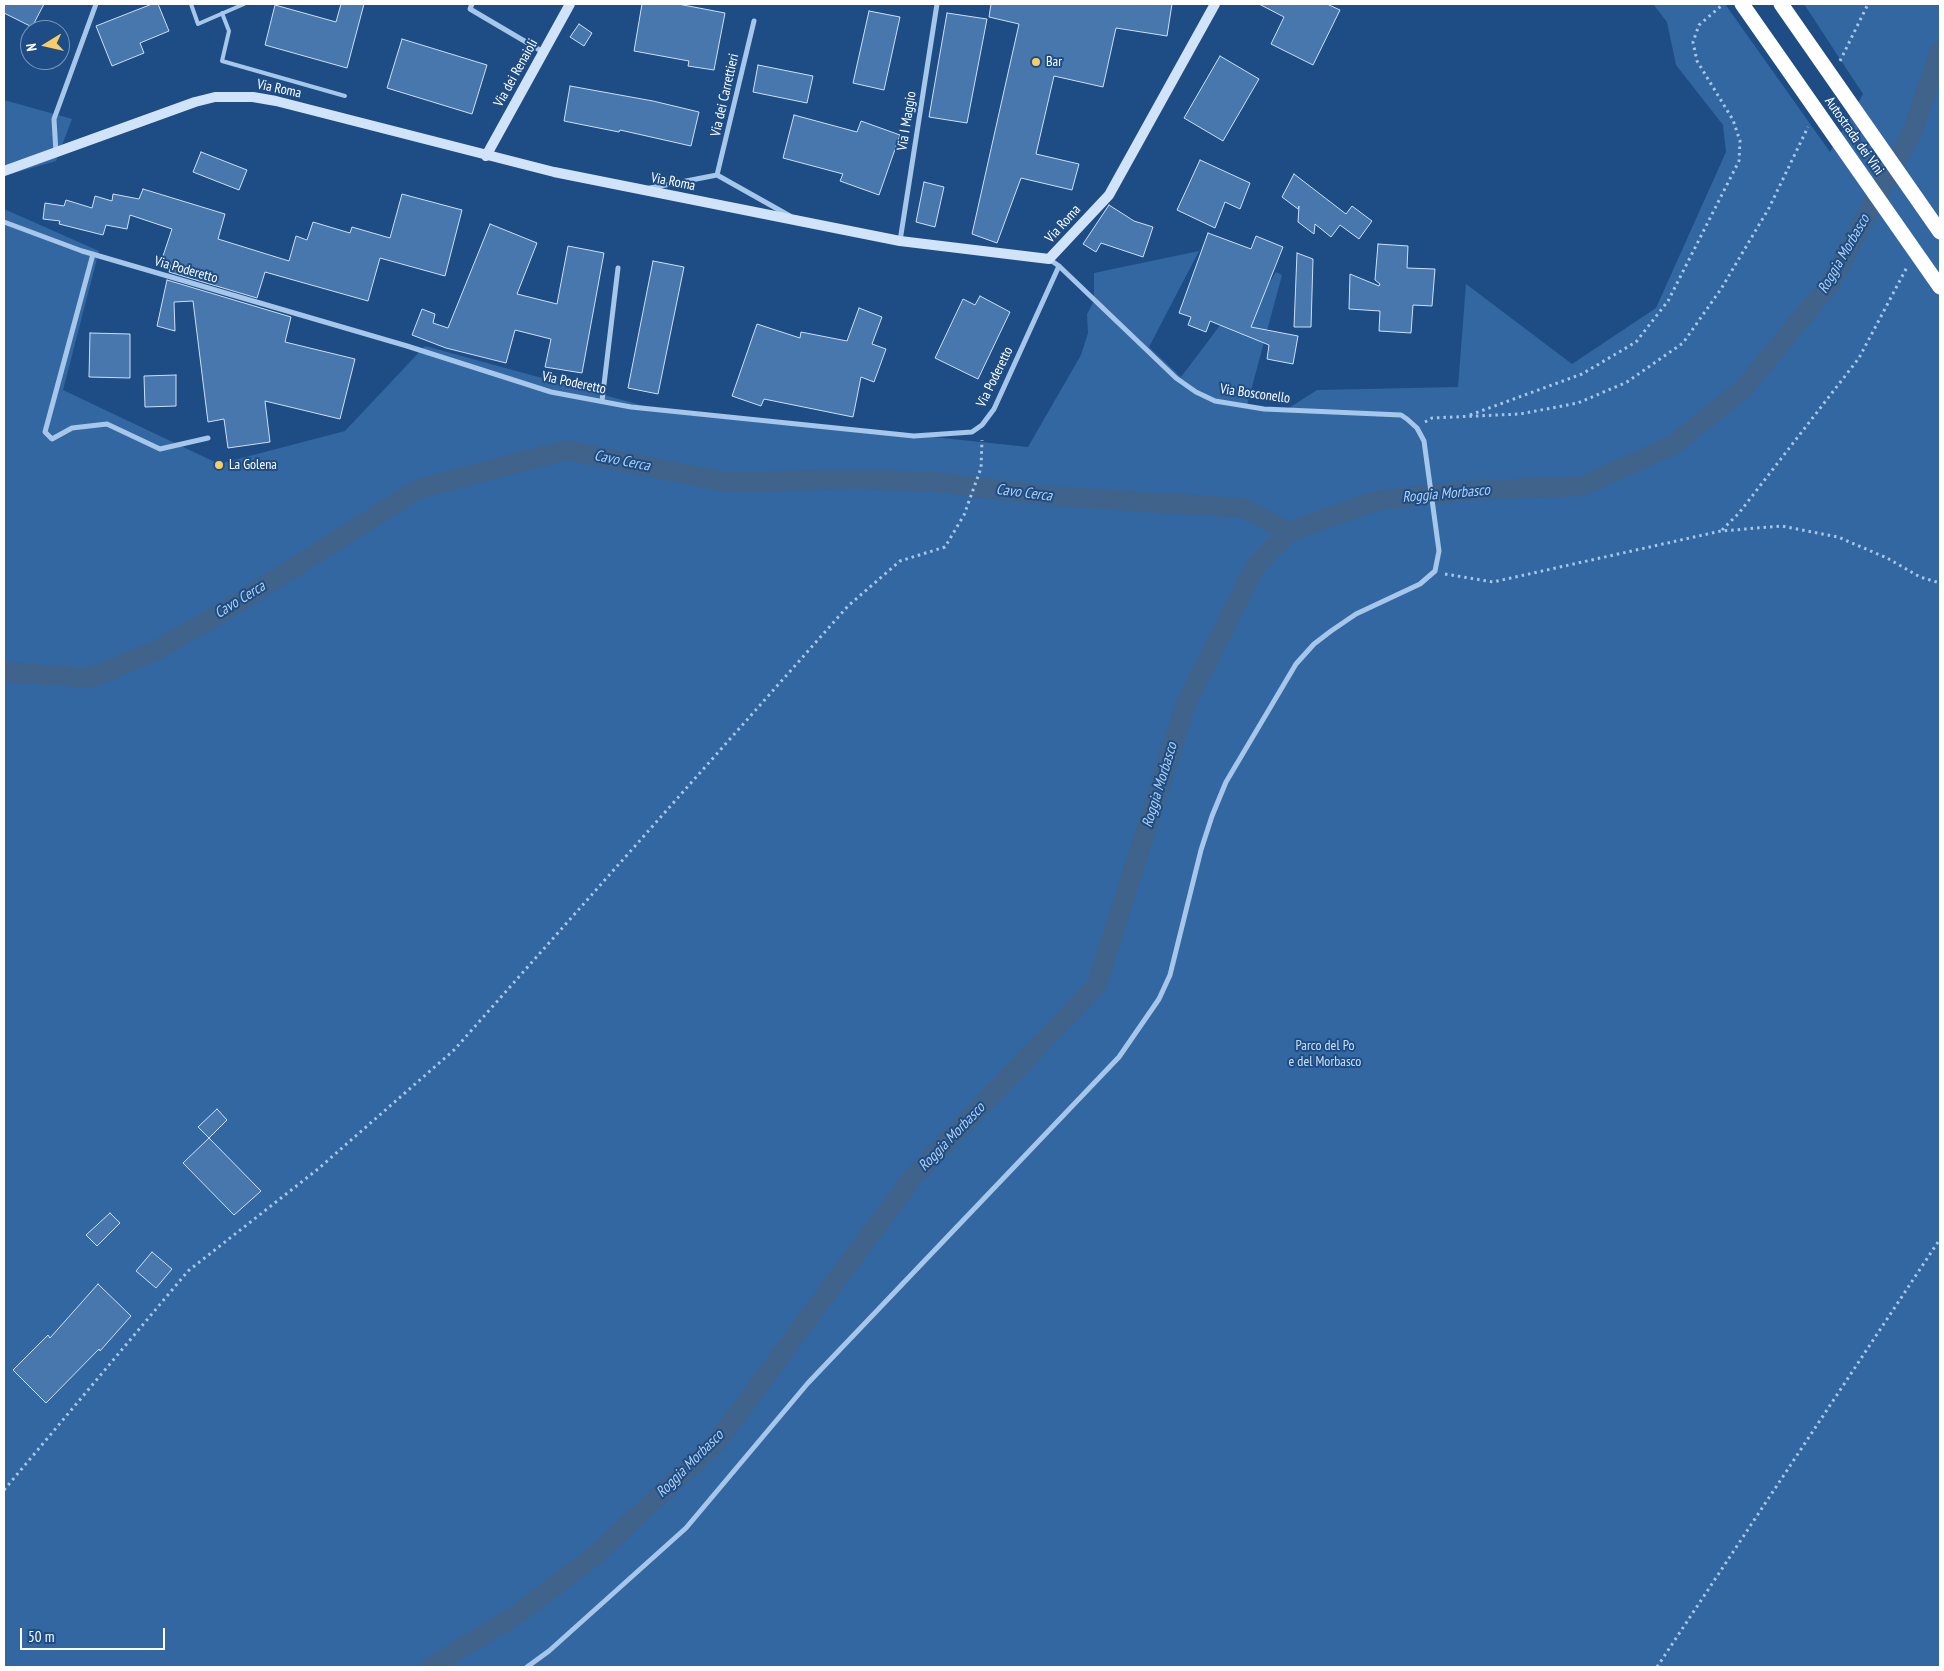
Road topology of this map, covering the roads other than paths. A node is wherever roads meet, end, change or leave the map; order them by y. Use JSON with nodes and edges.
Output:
{"nodes":[{"id":1,"x":96,"y":4,"type":"edge"},
{"id":2,"x":190,"y":4,"type":"edge"},
{"id":3,"x":244,"y":4,"type":"edge"},
{"id":4,"x":472,"y":4,"type":"edge"},
{"id":5,"x":570,"y":4,"type":"edge"},
{"id":6,"x":937,"y":4,"type":"edge"},
{"id":7,"x":1216,"y":4,"type":"edge"},
{"id":8,"x":1742,"y":4,"type":"edge"},
{"id":9,"x":1781,"y":4,"type":"edge"},
{"id":10,"x":222,"y":13,"type":"junction"},
{"id":11,"x":754,"y":21,"type":"dead end"},
{"id":12,"x":543,"y":52,"type":"junction"},
{"id":13,"x":345,"y":96,"type":"dead end"},
{"id":14,"x":56,"y":153,"type":"junction"},
{"id":15,"x":486,"y":156,"type":"junction"},
{"id":16,"x":4,"y":171,"type":"edge"},
{"id":17,"x":718,"y":175,"type":"junction"},
{"id":18,"x":642,"y":190,"type":"junction"},
{"id":19,"x":800,"y":221,"type":"junction"},
{"id":20,"x":4,"y":222,"type":"edge"},
{"id":21,"x":1940,"y":232,"type":"edge"},
{"id":22,"x":900,"y":241,"type":"junction"},
{"id":23,"x":93,"y":254,"type":"junction"},
{"id":24,"x":1049,"y":260,"type":"junction"},
{"id":25,"x":1059,"y":266,"type":"junction"},
{"id":26,"x":618,"y":268,"type":"dead end"},
{"id":27,"x":1940,"y":287,"type":"edge"},
{"id":28,"x":602,"y":401,"type":"junction"},
{"id":29,"x":208,"y":438,"type":"dead end"},
{"id":30,"x":527,"y":1667,"type":"edge"}],
"edges":[{"from":1,"to":14,"type":"street"},
{"from":2,"to":10,"type":"lane"},
{"from":3,"to":10,"type":"lane"},
{"from":4,"to":12,"type":"street"},
{"from":5,"to":12,"type":"street","name":"Via dei Renaioli"},
{"from":6,"to":22,"type":"street","name":"Via I Maggio"},
{"from":7,"to":24,"type":"street","name":"Via Roma"},
{"from":8,"to":27,"type":"highway","name":"Autostrada dei Vini"},
{"from":9,"to":21,"type":"highway","name":"Autostrada dei Vini"},
{"from":10,"to":13,"type":"lane"},
{"from":11,"to":17,"type":"street","name":"Via dei Carrettieri"},
{"from":12,"to":15,"type":"street","name":"Via dei Renaioli"},
{"from":14,"to":15,"type":"street","name":"Via Roma"},
{"from":14,"to":16,"type":"street","name":"Via Roma"},
{"from":15,"to":18,"type":"street","name":"Via Roma"},
{"from":17,"to":18,"type":"street"},
{"from":17,"to":19,"type":"street"},
{"from":18,"to":19,"type":"street","name":"Via Roma"},
{"from":19,"to":22,"type":"street","name":"Via Roma"},
{"from":20,"to":23,"type":"street","name":"Via Poderetto"},
{"from":22,"to":24,"type":"street","name":"Via Roma"},
{"from":23,"to":28,"type":"street","name":"Via Poderetto"},
{"from":23,"to":29,"type":"street"},
{"from":24,"to":25,"type":"street","name":"Via Bosconello"},
{"from":25,"to":28,"type":"street","name":"Via Poderetto"},
{"from":25,"to":30,"type":"street","name":"Via Bosconello"},
{"from":26,"to":28,"type":"street"}]}
